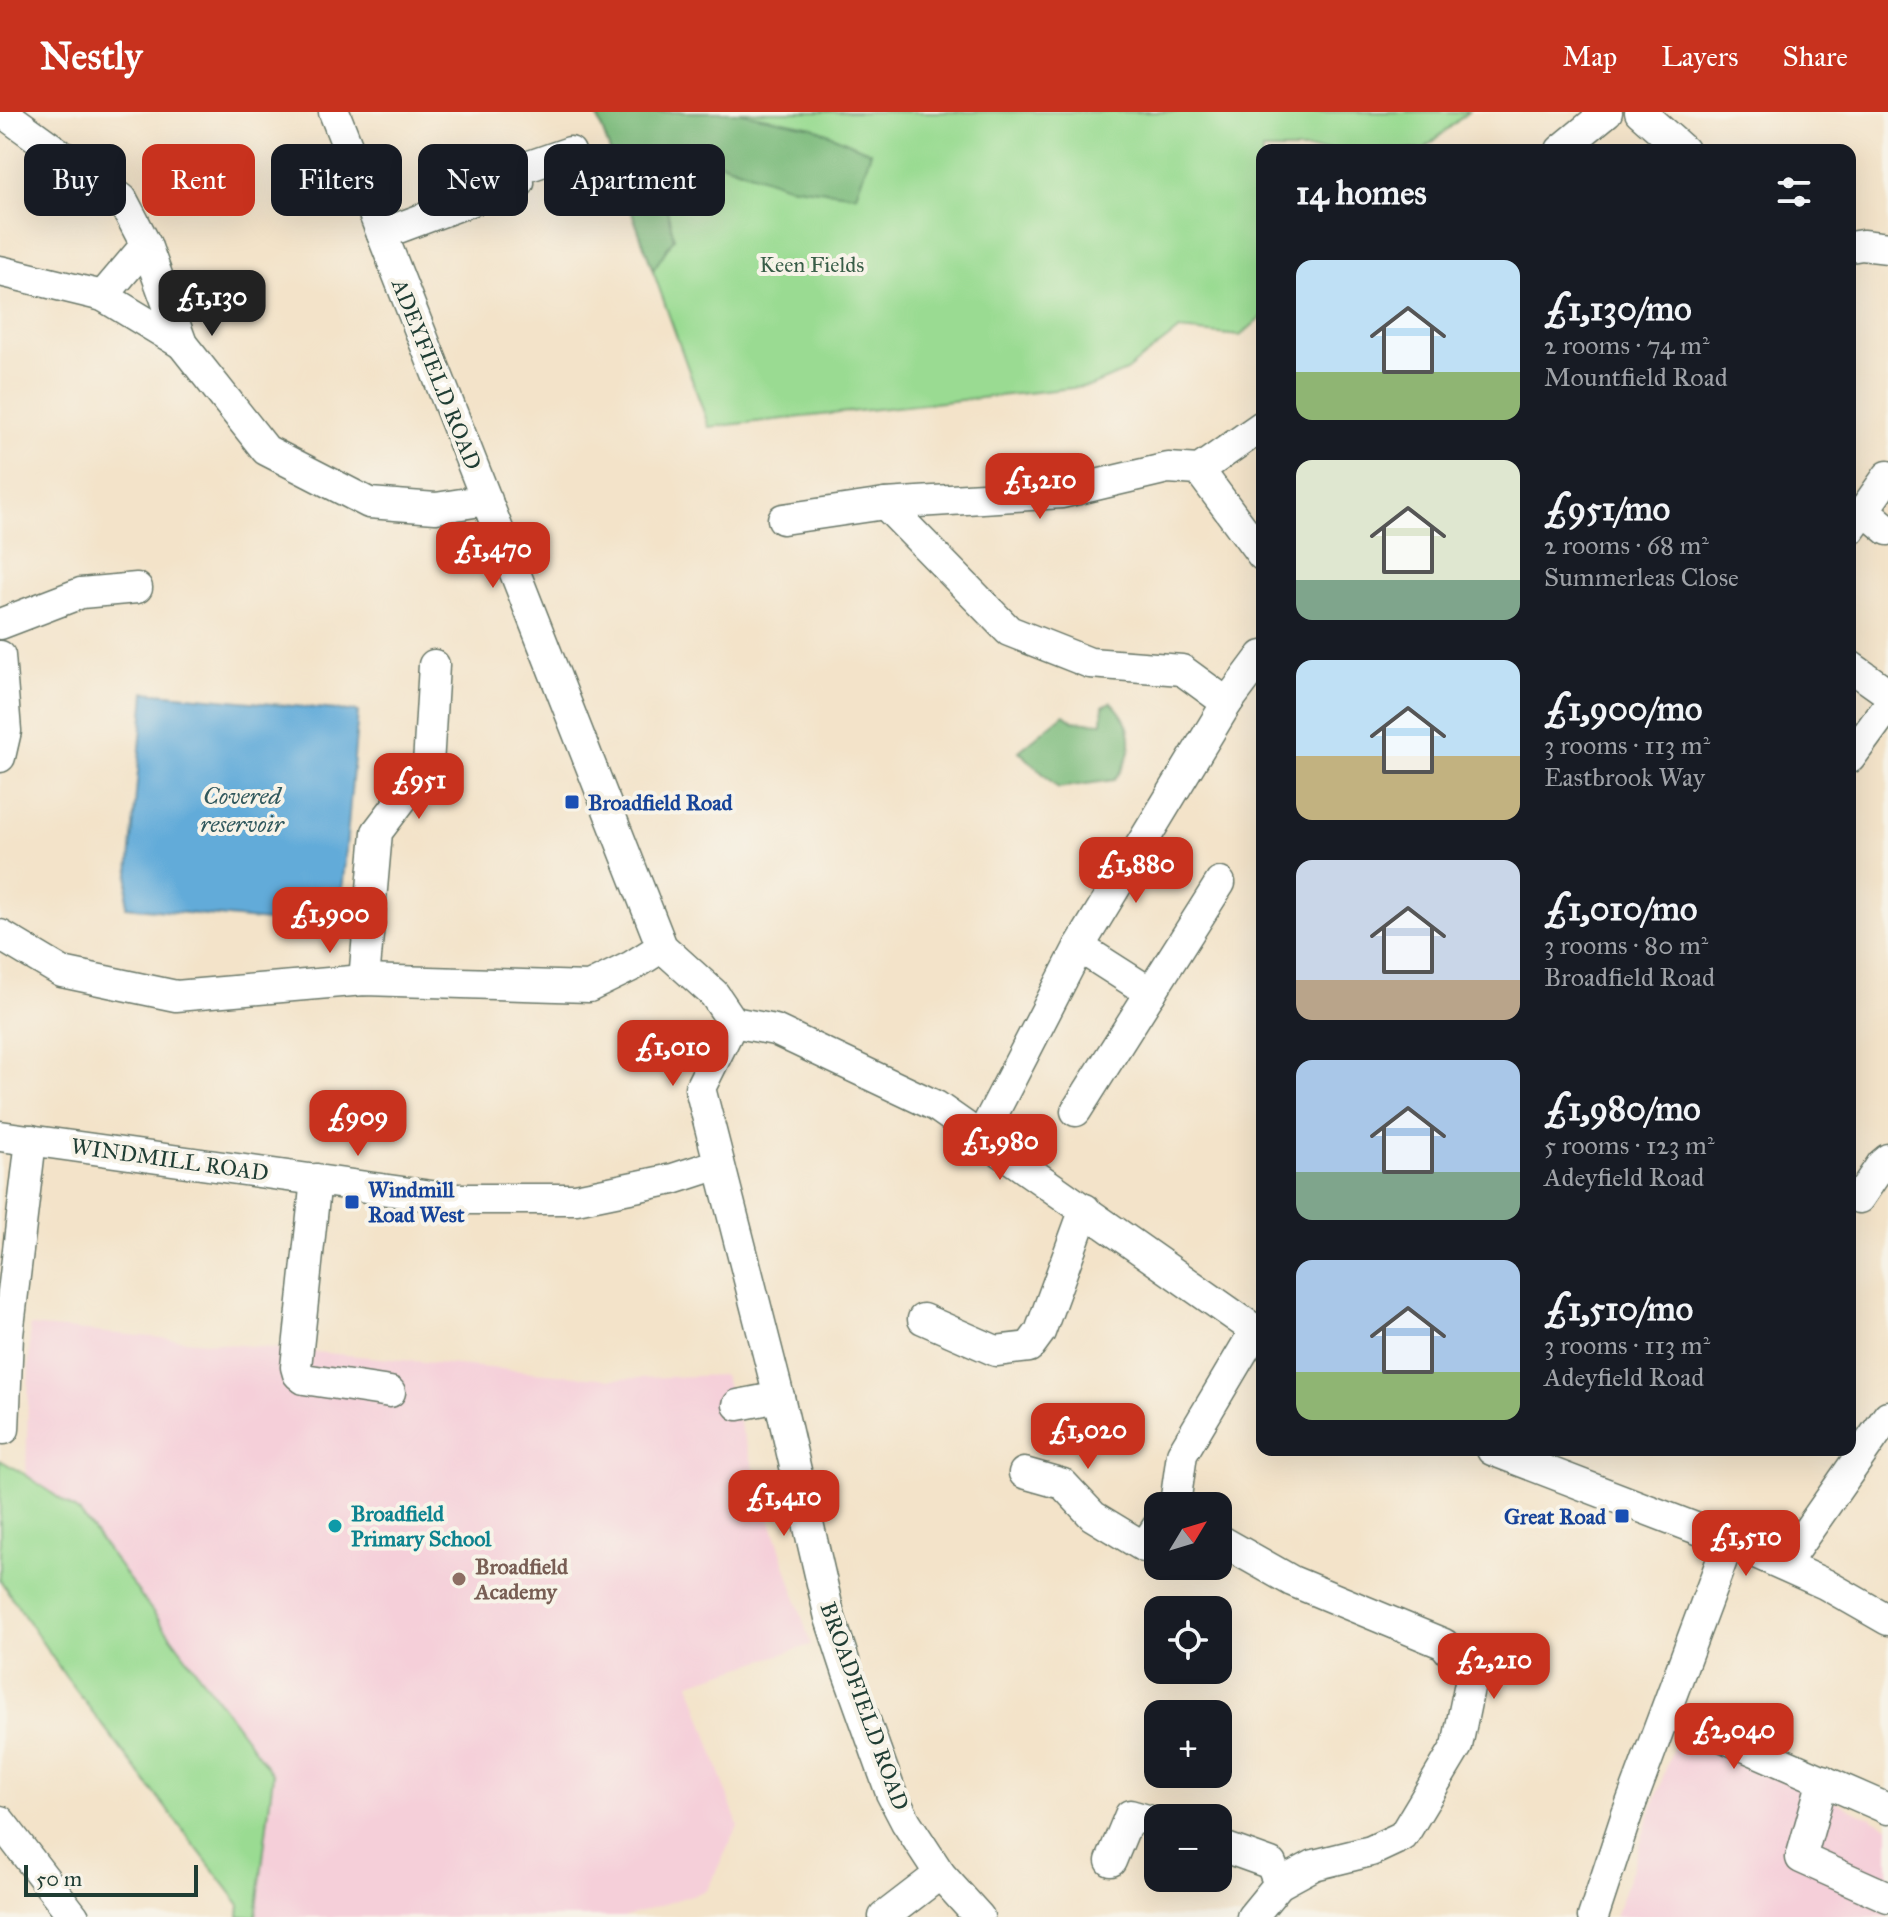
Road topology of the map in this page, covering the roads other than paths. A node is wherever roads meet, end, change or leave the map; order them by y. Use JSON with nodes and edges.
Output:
{"nodes":[{"id":1,"x":2,"y":112,"type":"edge"},
{"id":2,"x":334,"y":112,"type":"edge"},
{"id":3,"x":1607,"y":112,"type":"edge"},
{"id":4,"x":1640,"y":112,"type":"edge"},
{"id":5,"x":1568,"y":144,"type":"edge"},
{"id":6,"x":1676,"y":144,"type":"edge"},
{"id":7,"x":544,"y":161,"type":"edge"},
{"id":8,"x":382,"y":234,"type":"junction"},
{"id":9,"x":146,"y":245,"type":"junction"},
{"id":10,"x":1856,"y":246,"type":"edge"},
{"id":11,"x":1888,"y":248,"type":"edge"},
{"id":12,"x":0,"y":271,"type":"edge"},
{"id":13,"x":103,"y":296,"type":"junction"},
{"id":14,"x":182,"y":344,"type":"junction"},
{"id":15,"x":1256,"y":430,"type":"edge"},
{"id":16,"x":1199,"y":470,"type":"junction"},
{"id":17,"x":1888,"y":476,"type":"edge"},
{"id":18,"x":487,"y":500,"type":"junction"},
{"id":19,"x":885,"y":504,"type":"junction"},
{"id":20,"x":783,"y":519,"type":"dead end"},
{"id":21,"x":1857,"y":520,"type":"edge"},
{"id":22,"x":1888,"y":530,"type":"edge"},
{"id":23,"x":1256,"y":547,"type":"edge"},
{"id":24,"x":137,"y":588,"type":"dead end"},
{"id":25,"x":0,"y":624,"type":"edge"},
{"id":26,"x":0,"y":656,"type":"edge"},
{"id":27,"x":1256,"y":664,"type":"edge"},
{"id":28,"x":434,"y":665,"type":"dead end"},
{"id":29,"x":1856,"y":670,"type":"edge"},
{"id":30,"x":1888,"y":693,"type":"edge"},
{"id":31,"x":1227,"y":703,"type":"junction"},
{"id":32,"x":1888,"y":706,"type":"edge"},
{"id":33,"x":1856,"y":750,"type":"edge"},
{"id":34,"x":0,"y":757,"type":"edge"},
{"id":35,"x":1220,"y":883,"type":"dead end"},
{"id":36,"x":0,"y":935,"type":"edge"},
{"id":37,"x":662,"y":947,"type":"junction"},
{"id":38,"x":1079,"y":947,"type":"junction"},
{"id":39,"x":364,"y":980,"type":"junction"},
{"id":40,"x":1151,"y":993,"type":"junction"},
{"id":41,"x":733,"y":1022,"type":"junction"},
{"id":42,"x":1076,"y":1111,"type":"dead end"},
{"id":43,"x":982,"y":1135,"type":"junction"},
{"id":44,"x":0,"y":1136,"type":"edge"},
{"id":45,"x":31,"y":1140,"type":"junction"},
{"id":46,"x":1888,"y":1159,"type":"edge"},
{"id":47,"x":719,"y":1164,"type":"junction"},
{"id":48,"x":316,"y":1179,"type":"junction"},
{"id":49,"x":1859,"y":1198,"type":"dead end"},
{"id":50,"x":1085,"y":1209,"type":"junction"},
{"id":51,"x":923,"y":1319,"type":"dead end"},
{"id":52,"x":1256,"y":1331,"type":"edge"},
{"id":53,"x":4,"y":1335,"type":"edge"},
{"id":54,"x":1256,"y":1338,"type":"edge"},
{"id":55,"x":390,"y":1392,"type":"dead end"},
{"id":56,"x":779,"y":1397,"type":"junction"},
{"id":57,"x":738,"y":1405,"type":"dead end"},
{"id":58,"x":1888,"y":1416,"type":"edge"},
{"id":59,"x":4,"y":1429,"type":"dead end"},
{"id":60,"x":1508,"y":1456,"type":"edge"},
{"id":61,"x":1024,"y":1473,"type":"dead end"},
{"id":62,"x":1178,"y":1492,"type":"edge"},
{"id":63,"x":1729,"y":1541,"type":"junction"},
{"id":64,"x":1144,"y":1547,"type":"edge"},
{"id":65,"x":1232,"y":1547,"type":"edge"},
{"id":66,"x":1784,"y":1565,"type":"junction"},
{"id":67,"x":1888,"y":1620,"type":"edge"},
{"id":68,"x":1666,"y":1712,"type":"junction"},
{"id":69,"x":1823,"y":1780,"type":"junction"},
{"id":70,"x":1888,"y":1809,"type":"edge"},
{"id":71,"x":1144,"y":1819,"type":"edge"},
{"id":72,"x":0,"y":1821,"type":"edge"},
{"id":73,"x":1232,"y":1850,"type":"edge"},
{"id":74,"x":1111,"y":1861,"type":"dead end"},
{"id":75,"x":940,"y":1874,"type":"junction"},
{"id":76,"x":1279,"y":1884,"type":"junction"},
{"id":77,"x":1888,"y":1897,"type":"edge"},
{"id":78,"x":1595,"y":1916,"type":"edge"},
{"id":79,"x":74,"y":1917,"type":"edge"},
{"id":80,"x":884,"y":1917,"type":"edge"},
{"id":81,"x":979,"y":1917,"type":"edge"},
{"id":82,"x":1252,"y":1917,"type":"edge"}],
"edges":[{"from":1,"to":9,"type":"street"},
{"from":2,"to":8,"type":"street","name":"ADEYFIELD ROAD"},
{"from":3,"to":5,"type":"street"},
{"from":4,"to":6,"type":"street"},
{"from":7,"to":8,"type":"street"},
{"from":8,"to":18,"type":"street","name":"ADEYFIELD ROAD"},
{"from":9,"to":13,"type":"street"},
{"from":9,"to":14,"type":"street"},
{"from":10,"to":11,"type":"street"},
{"from":12,"to":13,"type":"street"},
{"from":13,"to":14,"type":"street"},
{"from":14,"to":18,"type":"street"},
{"from":15,"to":16,"type":"street"},
{"from":16,"to":19,"type":"street"},
{"from":16,"to":23,"type":"street"},
{"from":17,"to":21,"type":"street"},
{"from":18,"to":37,"type":"street","name":"ADEYFIELD ROAD"},
{"from":19,"to":20,"type":"street"},
{"from":19,"to":31,"type":"street"},
{"from":21,"to":22,"type":"street"},
{"from":24,"to":25,"type":"street"},
{"from":26,"to":34,"type":"street"},
{"from":27,"to":31,"type":"street"},
{"from":28,"to":39,"type":"street"},
{"from":29,"to":30,"type":"street"},
{"from":31,"to":38,"type":"street"},
{"from":32,"to":33,"type":"street"},
{"from":35,"to":40,"type":"street"},
{"from":36,"to":39,"type":"street"},
{"from":37,"to":39,"type":"street"},
{"from":37,"to":41,"type":"street","name":"ADEYFIELD ROAD"},
{"from":38,"to":40,"type":"street"},
{"from":38,"to":43,"type":"street"},
{"from":40,"to":42,"type":"street"},
{"from":41,"to":43,"type":"street"},
{"from":41,"to":47,"type":"street","name":"BROADFIELD ROAD"},
{"from":43,"to":50,"type":"street"},
{"from":44,"to":45,"type":"street","name":"WINDMILL ROAD"},
{"from":45,"to":48,"type":"street","name":"WINDMILL ROAD"},
{"from":45,"to":53,"type":"street"},
{"from":46,"to":49,"type":"street"},
{"from":47,"to":48,"type":"street","name":"WINDMILL ROAD"},
{"from":47,"to":56,"type":"street","name":"BROADFIELD ROAD"},
{"from":48,"to":55,"type":"street"},
{"from":50,"to":51,"type":"street"},
{"from":50,"to":52,"type":"street"},
{"from":53,"to":59,"type":"street"},
{"from":54,"to":62,"type":"street"},
{"from":56,"to":57,"type":"street"},
{"from":56,"to":75,"type":"street","name":"BROADFIELD ROAD"},
{"from":58,"to":66,"type":"street"},
{"from":60,"to":63,"type":"street"},
{"from":61,"to":64,"type":"street"},
{"from":63,"to":66,"type":"street"},
{"from":63,"to":68,"type":"street"},
{"from":65,"to":76,"type":"street"},
{"from":66,"to":67,"type":"street"},
{"from":68,"to":69,"type":"street"},
{"from":68,"to":78,"type":"street"},
{"from":69,"to":70,"type":"street"},
{"from":69,"to":77,"type":"street"},
{"from":71,"to":74,"type":"street"},
{"from":72,"to":79,"type":"street"},
{"from":73,"to":76,"type":"street"},
{"from":75,"to":80,"type":"street"},
{"from":75,"to":81,"type":"street","name":"BROADFIELD ROAD"},
{"from":76,"to":82,"type":"street"}]}
